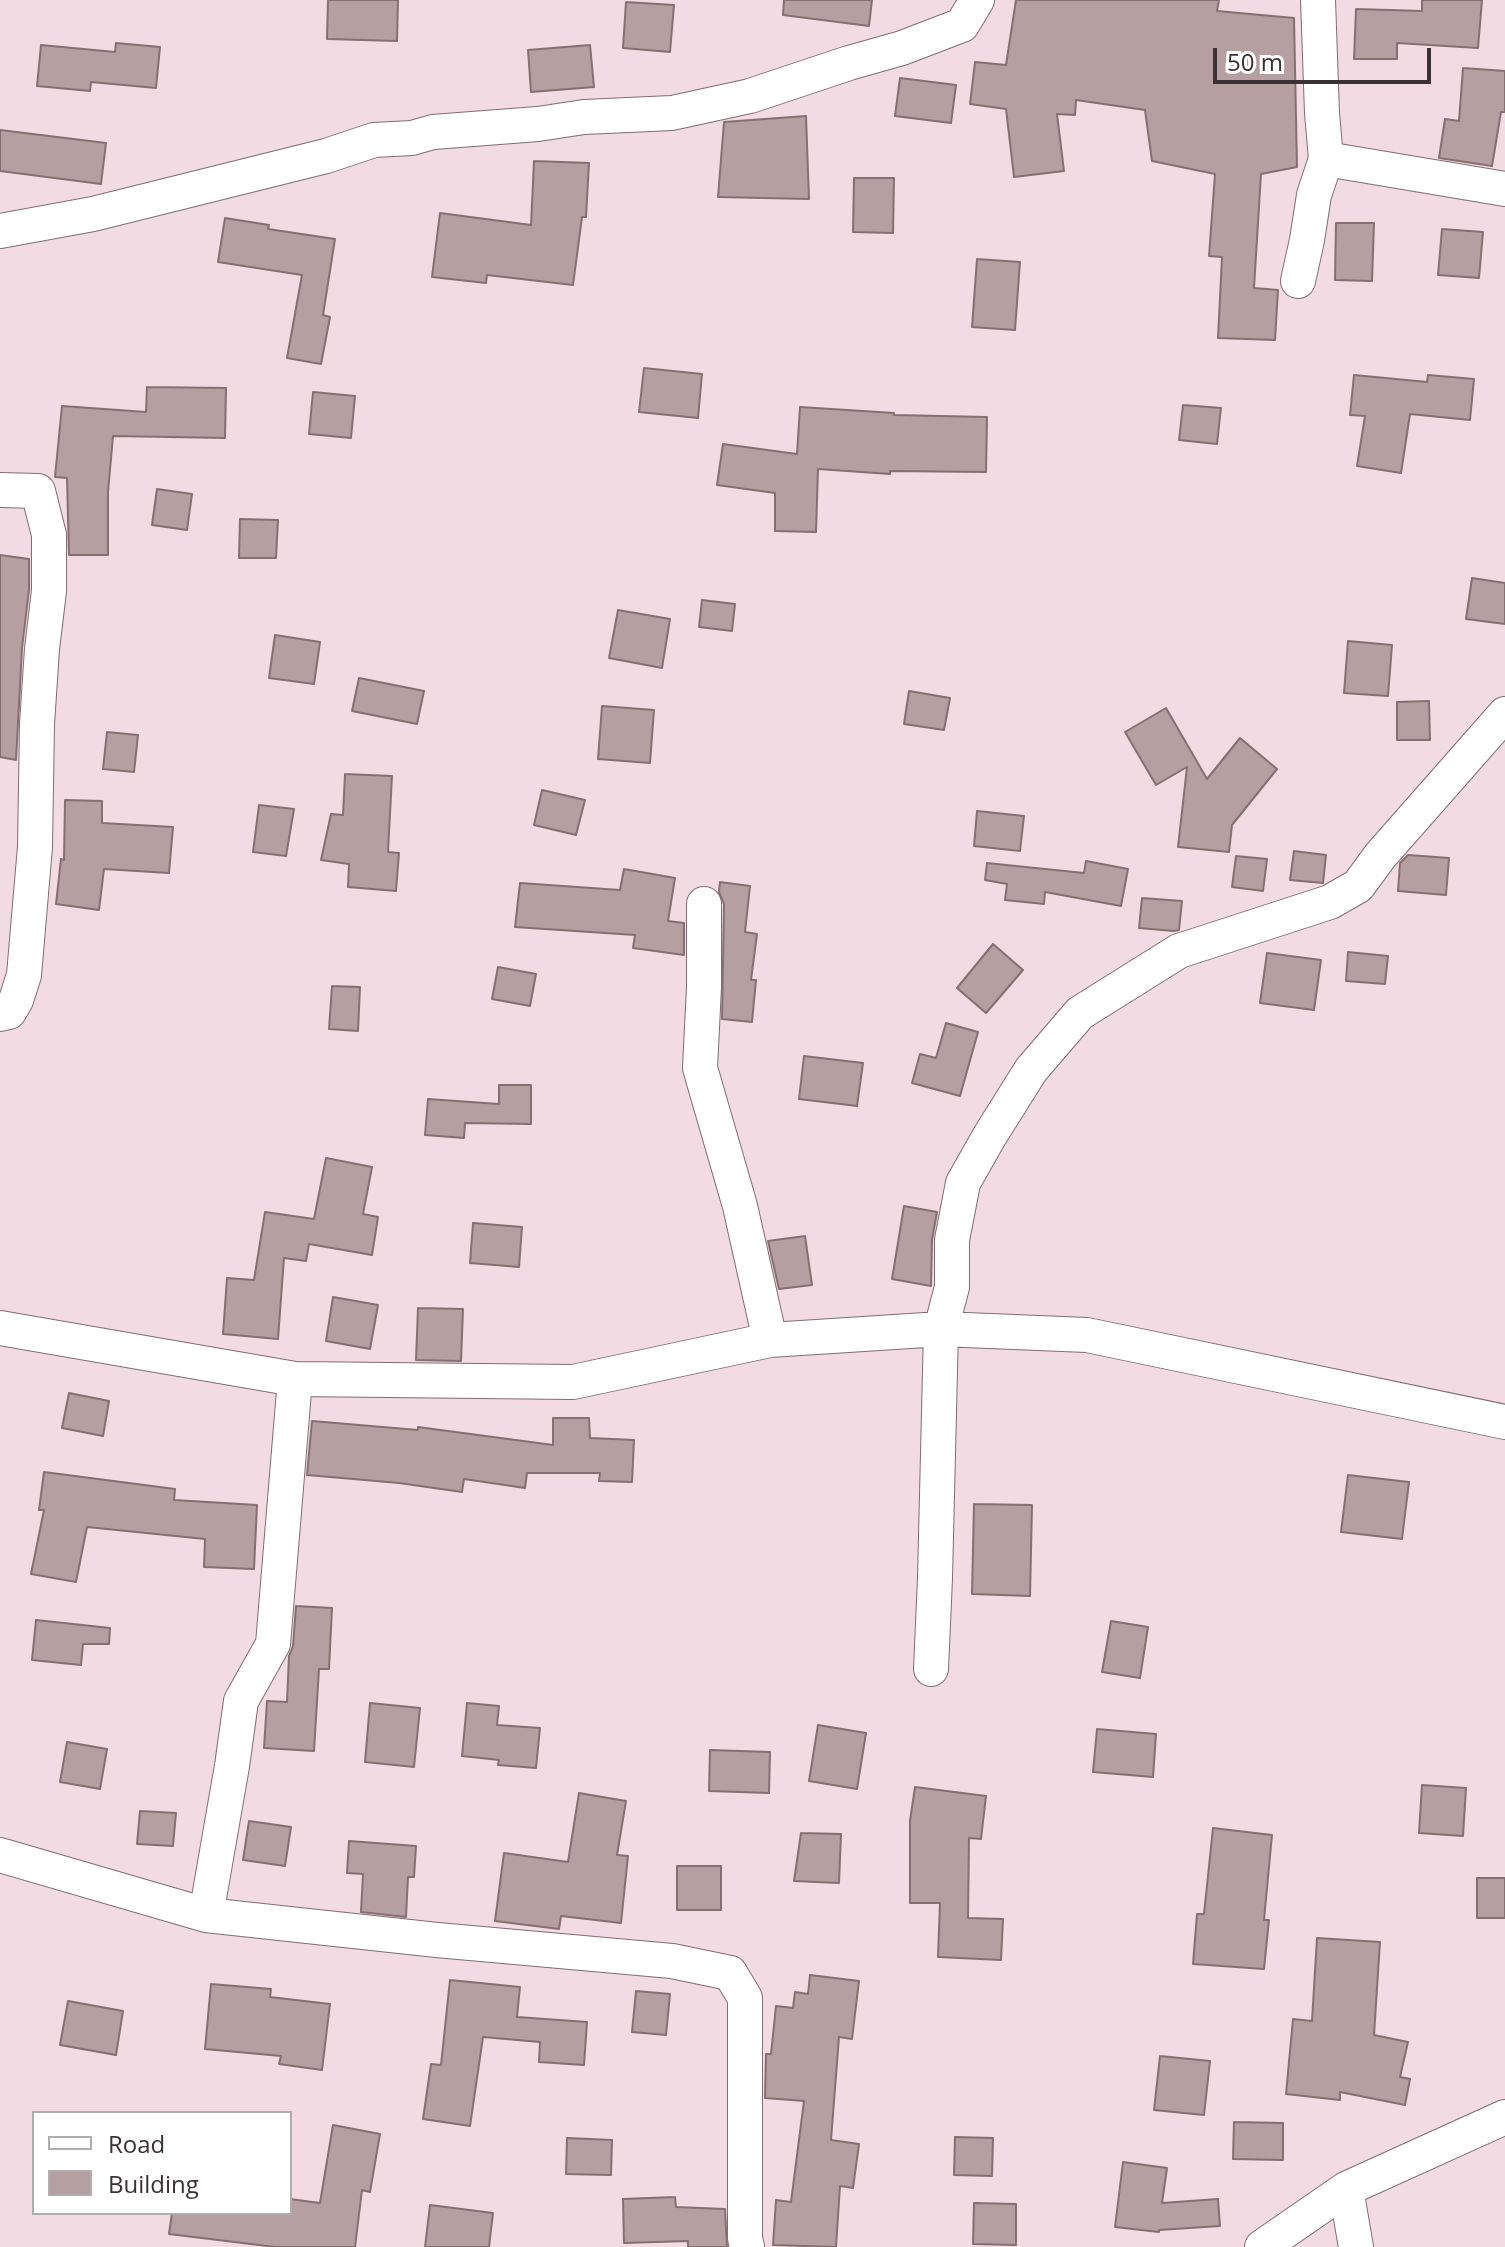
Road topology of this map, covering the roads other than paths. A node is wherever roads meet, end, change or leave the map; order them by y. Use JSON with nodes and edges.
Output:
{"nodes":[{"id":1,"x":977,"y":0,"type":"edge"},
{"id":2,"x":1318,"y":0,"type":"edge"},
{"id":3,"x":1326,"y":159,"type":"junction"},
{"id":4,"x":1505,"y":189,"type":"edge"},
{"id":5,"x":0,"y":231,"type":"edge"},
{"id":6,"x":1298,"y":281,"type":"dead end"},
{"id":7,"x":0,"y":490,"type":"edge"},
{"id":8,"x":1505,"y":714,"type":"edge"},
{"id":9,"x":704,"y":904,"type":"dead end"},
{"id":10,"x":0,"y":1014,"type":"edge"},
{"id":11,"x":0,"y":1328,"type":"edge"},
{"id":12,"x":941,"y":1329,"type":"junction"},
{"id":13,"x":770,"y":1340,"type":"junction"},
{"id":14,"x":295,"y":1379,"type":"junction"},
{"id":15,"x":1505,"y":1422,"type":"edge"},
{"id":16,"x":931,"y":1669,"type":"dead end"},
{"id":17,"x":0,"y":1855,"type":"edge"},
{"id":18,"x":206,"y":1915,"type":"junction"},
{"id":19,"x":1505,"y":2117,"type":"edge"},
{"id":20,"x":1346,"y":2189,"type":"junction"},
{"id":21,"x":747,"y":2247,"type":"edge"},
{"id":22,"x":1262,"y":2247,"type":"edge"},
{"id":23,"x":1356,"y":2247,"type":"edge"}],
"edges":[{"from":1,"to":5,"type":"street"},
{"from":2,"to":3,"type":"street"},
{"from":3,"to":4,"type":"street"},
{"from":3,"to":6,"type":"street"},
{"from":7,"to":10,"type":"street"},
{"from":8,"to":12,"type":"street"},
{"from":9,"to":13,"type":"street"},
{"from":11,"to":14,"type":"street"},
{"from":12,"to":13,"type":"street"},
{"from":12,"to":15,"type":"street"},
{"from":12,"to":16,"type":"street"},
{"from":13,"to":14,"type":"street"},
{"from":14,"to":18,"type":"street"},
{"from":17,"to":18,"type":"street"},
{"from":18,"to":21,"type":"street"},
{"from":19,"to":20,"type":"street"},
{"from":20,"to":22,"type":"street"},
{"from":20,"to":23,"type":"street"}]}
